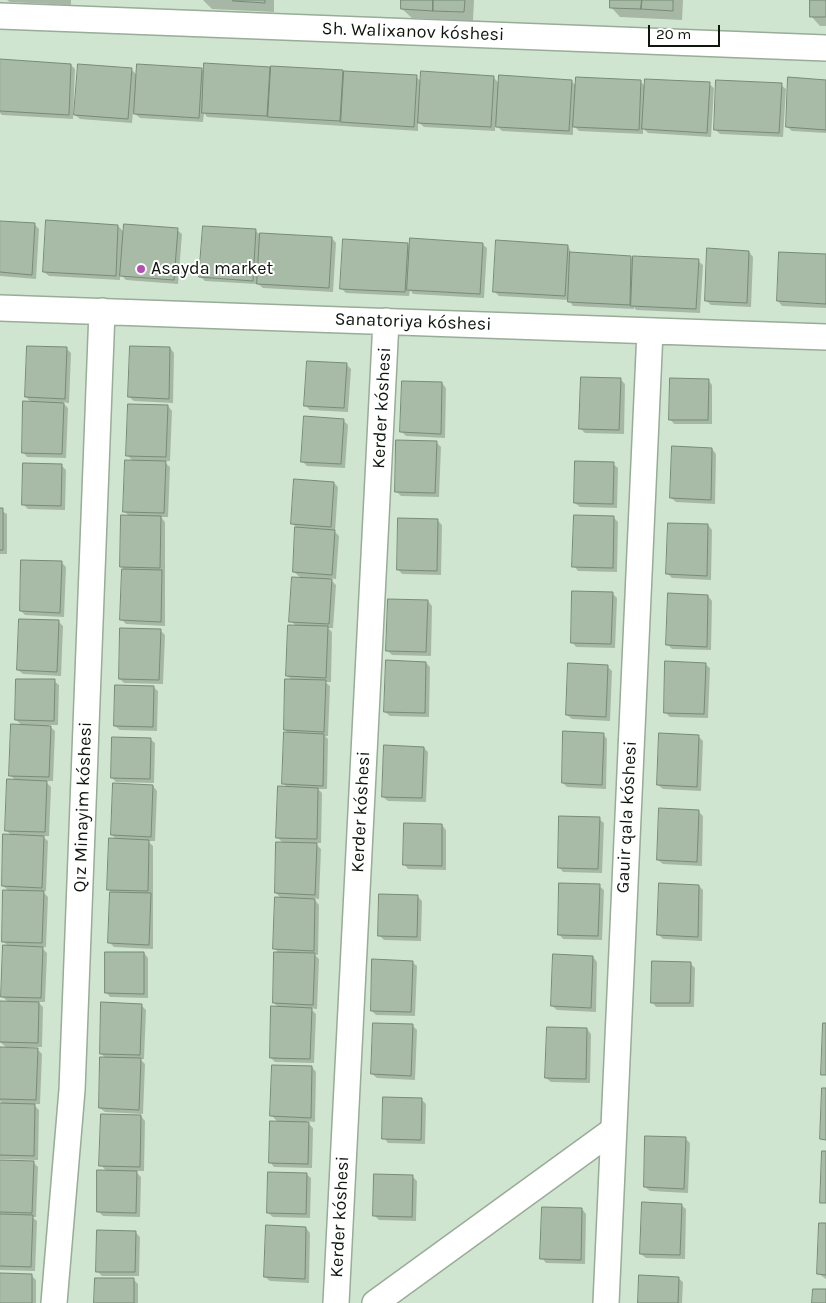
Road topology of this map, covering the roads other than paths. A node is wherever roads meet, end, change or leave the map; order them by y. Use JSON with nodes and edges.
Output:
{"nodes":[{"id":1,"x":0,"y":16,"type":"edge"},
{"id":2,"x":826,"y":48,"type":"edge"},
{"id":3,"x":0,"y":308,"type":"edge"},
{"id":4,"x":102,"y":311,"type":"junction"},
{"id":5,"x":386,"y":321,"type":"junction"},
{"id":6,"x":650,"y":331,"type":"junction"},
{"id":7,"x":826,"y":337,"type":"edge"},
{"id":8,"x":612,"y":1131,"type":"junction"},
{"id":9,"x":54,"y":1303,"type":"edge"},
{"id":10,"x":336,"y":1303,"type":"edge"},
{"id":11,"x":375,"y":1303,"type":"edge"},
{"id":12,"x":606,"y":1303,"type":"edge"}],
"edges":[{"from":1,"to":2,"type":"street","name":"Sh. Walixanov kóshesi"},
{"from":3,"to":4,"type":"street","name":"Sanatoriya kóshesi"},
{"from":4,"to":5,"type":"street","name":"Sanatoriya kóshesi"},
{"from":4,"to":9,"type":"street","name":"Qız Minayim kóshesi"},
{"from":5,"to":6,"type":"street","name":"Sanatoriya kóshesi"},
{"from":5,"to":10,"type":"street","name":"Kerder kóshesi"},
{"from":6,"to":7,"type":"street","name":"Sanatoriya kóshesi"},
{"from":6,"to":8,"type":"street","name":"Gauir qala kóshesi"},
{"from":8,"to":11,"type":"street"},
{"from":8,"to":12,"type":"street","name":"Gauir qala kóshesi"}]}
